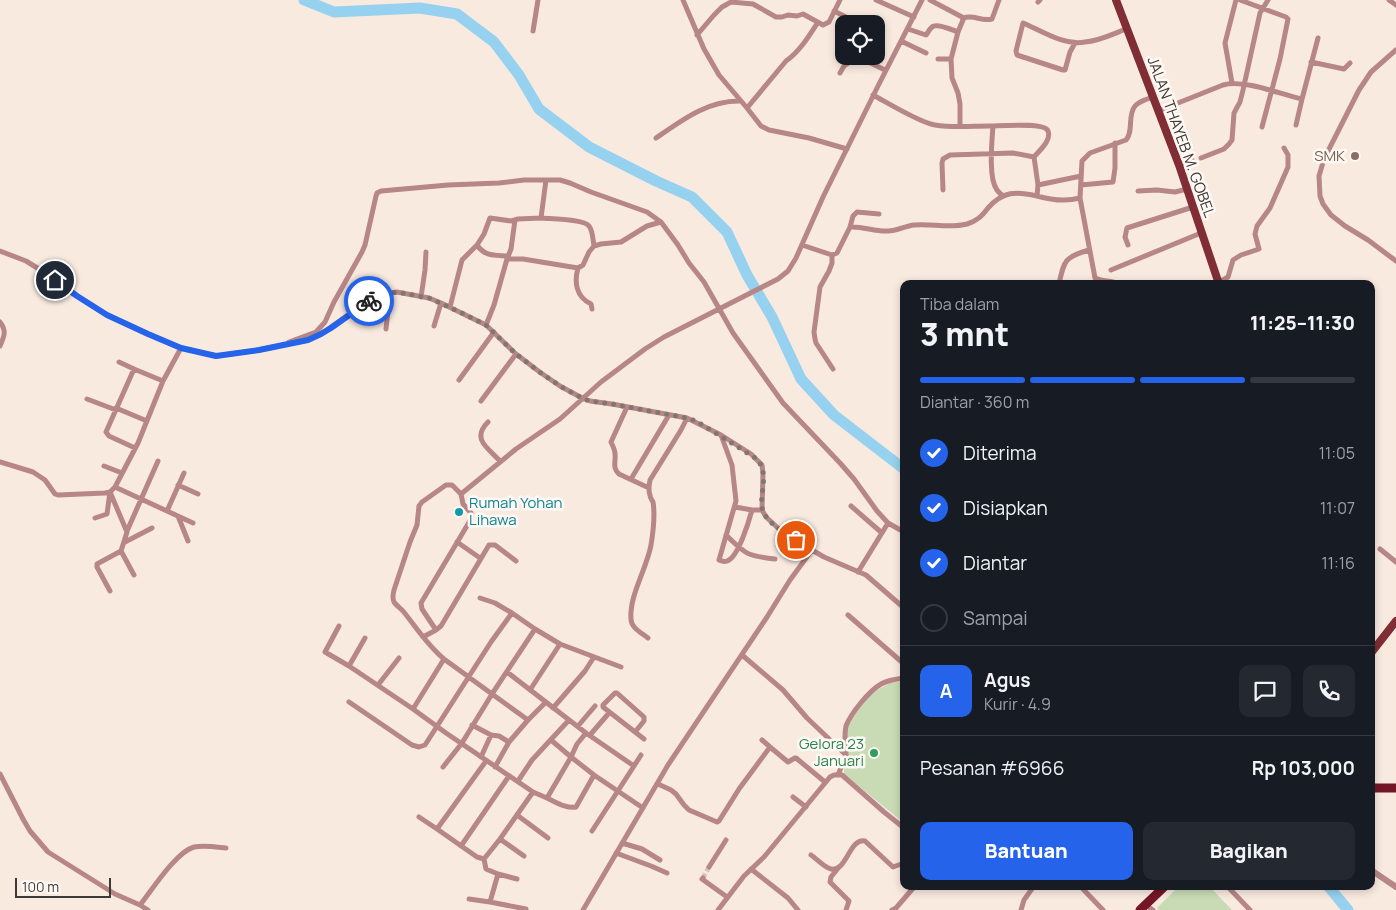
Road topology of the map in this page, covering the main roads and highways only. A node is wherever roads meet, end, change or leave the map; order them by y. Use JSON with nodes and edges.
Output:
{"nodes":[{"id":1,"x":1116,"y":0,"type":"edge"},
{"id":2,"x":1217,"y":280,"type":"edge"},
{"id":3,"x":1396,"y":621,"type":"edge"},
{"id":4,"x":1375,"y":648,"type":"edge"},
{"id":5,"x":1375,"y":788,"type":"edge"},
{"id":6,"x":1396,"y":788,"type":"edge"},
{"id":7,"x":1161,"y":890,"type":"edge"},
{"id":8,"x":1168,"y":890,"type":"edge"},
{"id":9,"x":1150,"y":909,"type":"edge"},
{"id":10,"x":1140,"y":910,"type":"edge"}],
"edges":[{"from":1,"to":2,"type":"main road","name":"JALAN THAYEB M. GOBEL"},
{"from":3,"to":4,"type":"main road"},
{"from":5,"to":6,"type":"highway"},
{"from":7,"to":10,"type":"highway"},
{"from":8,"to":9,"type":"highway"}]}
